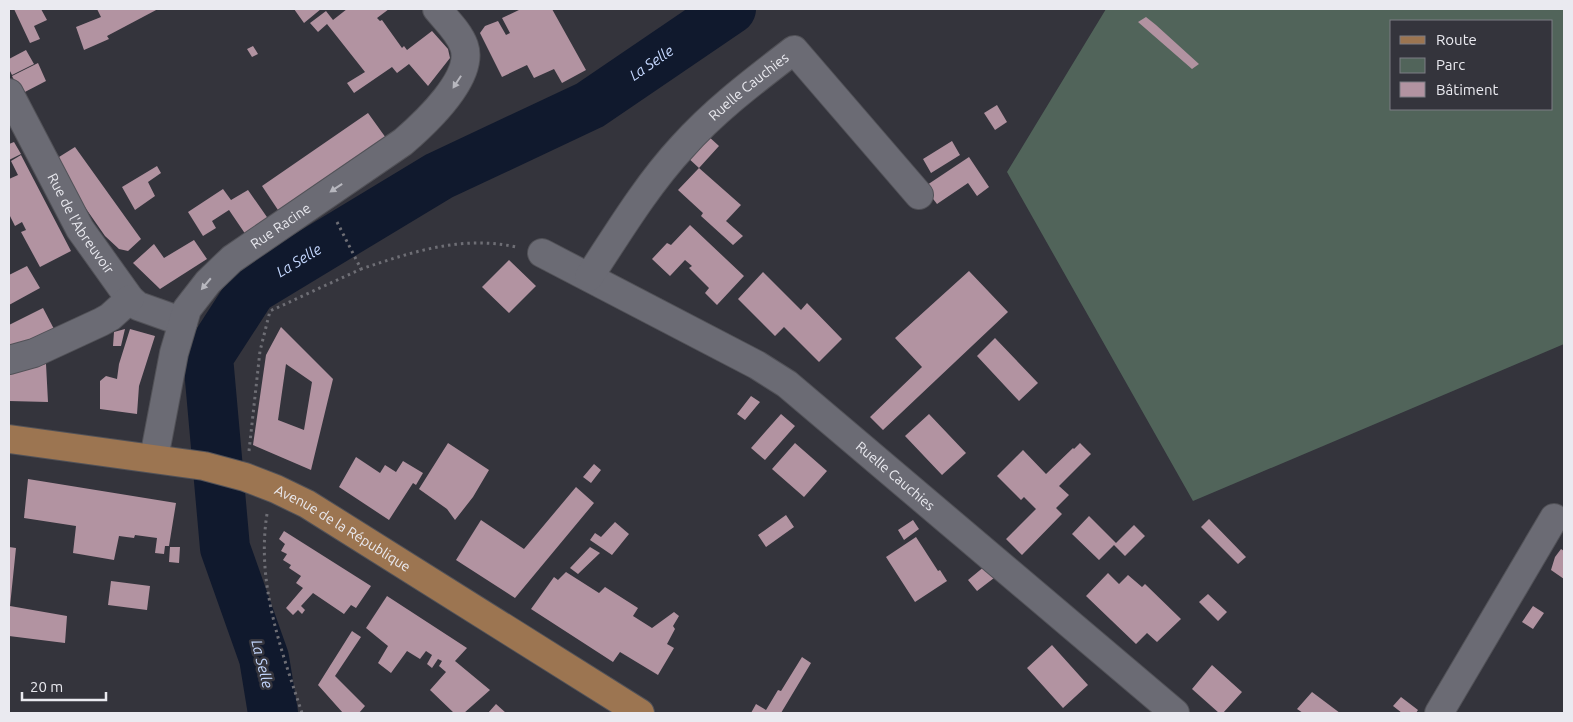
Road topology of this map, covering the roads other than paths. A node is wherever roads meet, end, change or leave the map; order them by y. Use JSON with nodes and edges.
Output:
{"nodes":[{"id":1,"x":437,"y":9,"type":"edge"},
{"id":2,"x":9,"y":93,"type":"edge"},
{"id":3,"x":919,"y":195,"type":"dead end"},
{"id":4,"x":542,"y":253,"type":"road end"},
{"id":5,"x":589,"y":277,"type":"junction"},
{"id":6,"x":130,"y":299,"type":"junction"},
{"id":7,"x":182,"y":322,"type":"junction"},
{"id":8,"x":9,"y":360,"type":"edge"},
{"id":9,"x":9,"y":439,"type":"edge"},
{"id":10,"x":154,"y":458,"type":"junction"},
{"id":11,"x":1554,"y":518,"type":"dead end"},
{"id":12,"x":640,"y":713,"type":"edge"},
{"id":13,"x":1175,"y":713,"type":"edge"},
{"id":14,"x":1439,"y":713,"type":"edge"}],
"edges":[{"from":1,"to":7,"type":"street","name":"Rue Racine","one_way":true},
{"from":2,"to":6,"type":"street","name":"Rue de l'Abreuvoir"},
{"from":3,"to":5,"type":"street","name":"Ruelle Cauchies"},
{"from":4,"to":5,"type":"street","name":"Ruelle Cauchies"},
{"from":5,"to":13,"type":"street","name":"Ruelle Cauchies"},
{"from":6,"to":7,"type":"street","name":"Rue de l'Abreuvoir"},
{"from":6,"to":8,"type":"street"},
{"from":7,"to":10,"type":"street","name":"Rue Racine"},
{"from":9,"to":10,"type":"main road","name":"Avenue de la République"},
{"from":10,"to":12,"type":"main road","name":"Avenue de la République"},
{"from":11,"to":14,"type":"street"}]}
